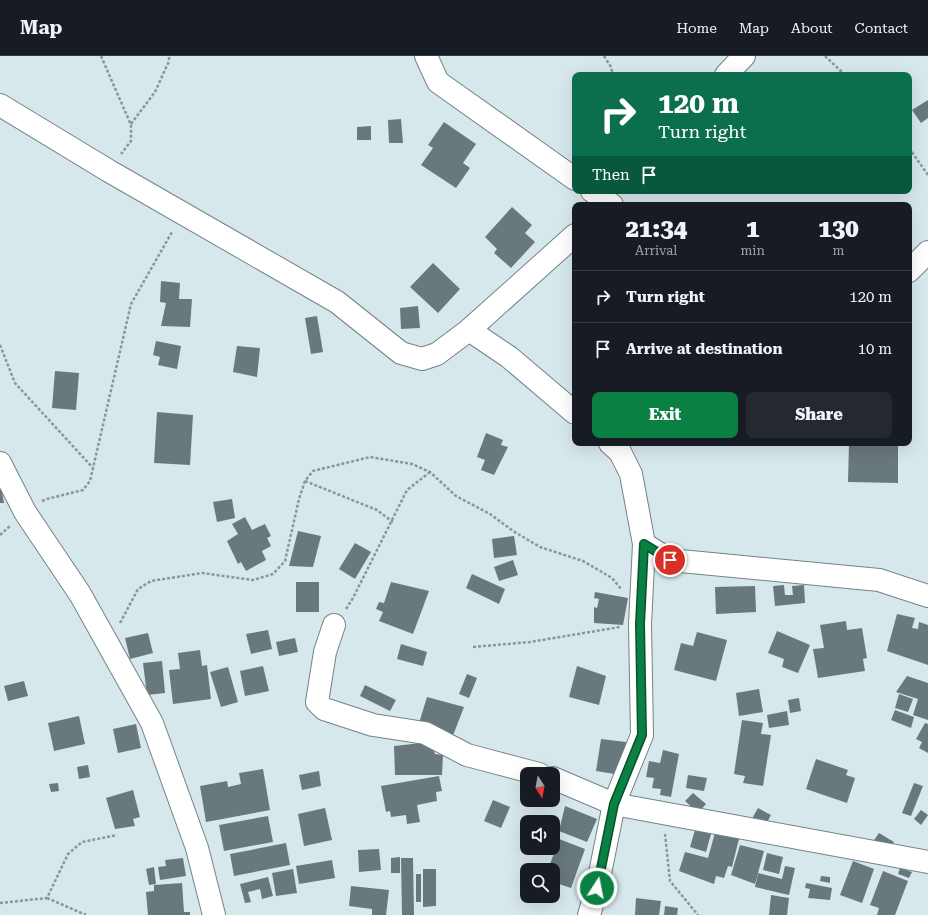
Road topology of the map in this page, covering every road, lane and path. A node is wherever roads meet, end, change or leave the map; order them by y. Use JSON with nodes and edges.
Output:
{"nodes":[{"id":1,"x":101,"y":56,"type":"edge"},
{"id":2,"x":169,"y":56,"type":"edge"},
{"id":3,"x":426,"y":56,"type":"edge"},
{"id":4,"x":604,"y":56,"type":"edge"},
{"id":5,"x":744,"y":56,"type":"edge"},
{"id":6,"x":825,"y":56,"type":"edge"},
{"id":7,"x":612,"y":72,"type":"edge"},
{"id":8,"x":729,"y":72,"type":"edge"},
{"id":9,"x":842,"y":72,"type":"edge"},
{"id":10,"x":0,"y":105,"type":"edge"},
{"id":11,"x":131,"y":125,"type":"junction"},
{"id":12,"x":912,"y":152,"type":"edge"},
{"id":13,"x":109,"y":171,"type":"junction"},
{"id":14,"x":928,"y":175,"type":"edge"},
{"id":15,"x":572,"y":177,"type":"edge"},
{"id":16,"x":182,"y":214,"type":"junction"},
{"id":17,"x":572,"y":238,"type":"edge"},
{"id":18,"x":928,"y":252,"type":"edge"},
{"id":19,"x":912,"y":268,"type":"edge"},
{"id":20,"x":469,"y":330,"type":"junction"},
{"id":21,"x":0,"y":344,"type":"edge"},
{"id":22,"x":572,"y":410,"type":"edge"},
{"id":23,"x":613,"y":446,"type":"edge"},
{"id":24,"x":0,"y":463,"type":"edge"},
{"id":25,"x":93,"y":468,"type":"junction"},
{"id":26,"x":430,"y":472,"type":"junction"},
{"id":27,"x":306,"y":481,"type":"junction"},
{"id":28,"x":25,"y":512,"type":"junction"},
{"id":29,"x":393,"y":522,"type":"junction"},
{"id":30,"x":644,"y":544,"type":"junction"},
{"id":31,"x":928,"y":596,"type":"edge"},
{"id":32,"x":641,"y":618,"type":"junction"},
{"id":33,"x":334,"y":625,"type":"joint"},
{"id":34,"x":108,"y":645,"type":"junction"},
{"id":35,"x":473,"y":647,"type":"dead end"},
{"id":36,"x":520,"y":769,"type":"edge"},
{"id":37,"x":560,"y":781,"type":"edge"},
{"id":38,"x":614,"y":804,"type":"junction"},
{"id":39,"x":663,"y":813,"type":"junction"},
{"id":40,"x":117,"y":834,"type":"dead end"},
{"id":41,"x":928,"y":862,"type":"edge"},
{"id":42,"x":47,"y":898,"type":"junction"},
{"id":43,"x":0,"y":903,"type":"edge"},
{"id":44,"x":86,"y":915,"type":"edge"},
{"id":45,"x":214,"y":915,"type":"edge"},
{"id":46,"x":589,"y":915,"type":"edge"},
{"id":47,"x":698,"y":915,"type":"edge"}],
"edges":[{"from":1,"to":11,"type":"path"},
{"from":2,"to":11,"type":"path"},
{"from":3,"to":15,"type":"street"},
{"from":4,"to":7,"type":"path"},
{"from":5,"to":8,"type":"street"},
{"from":6,"to":9,"type":"path"},
{"from":10,"to":13,"type":"street"},
{"from":11,"to":13,"type":"path"},
{"from":12,"to":14,"type":"path"},
{"from":13,"to":16,"type":"street"},
{"from":16,"to":20,"type":"street"},
{"from":16,"to":25,"type":"path"},
{"from":17,"to":20,"type":"street"},
{"from":18,"to":19,"type":"street"},
{"from":20,"to":22,"type":"street"},
{"from":21,"to":25,"type":"path"},
{"from":23,"to":30,"type":"street"},
{"from":24,"to":28,"type":"street"},
{"from":25,"to":28,"type":"path"},
{"from":26,"to":27,"type":"path"},
{"from":26,"to":29,"type":"path"},
{"from":26,"to":32,"type":"path"},
{"from":27,"to":29,"type":"path"},
{"from":27,"to":34,"type":"path"},
{"from":28,"to":34,"type":"street"},
{"from":29,"to":33,"type":"path"},
{"from":30,"to":31,"type":"street"},
{"from":30,"to":32,"type":"street"},
{"from":32,"to":35,"type":"path"},
{"from":32,"to":38,"type":"street"},
{"from":33,"to":36,"type":"street"},
{"from":34,"to":45,"type":"street"},
{"from":37,"to":38,"type":"street"},
{"from":38,"to":39,"type":"street"},
{"from":38,"to":46,"type":"street"},
{"from":39,"to":41,"type":"street"},
{"from":39,"to":47,"type":"path"},
{"from":40,"to":42,"type":"path"},
{"from":42,"to":43,"type":"path"},
{"from":42,"to":44,"type":"path"}]}
